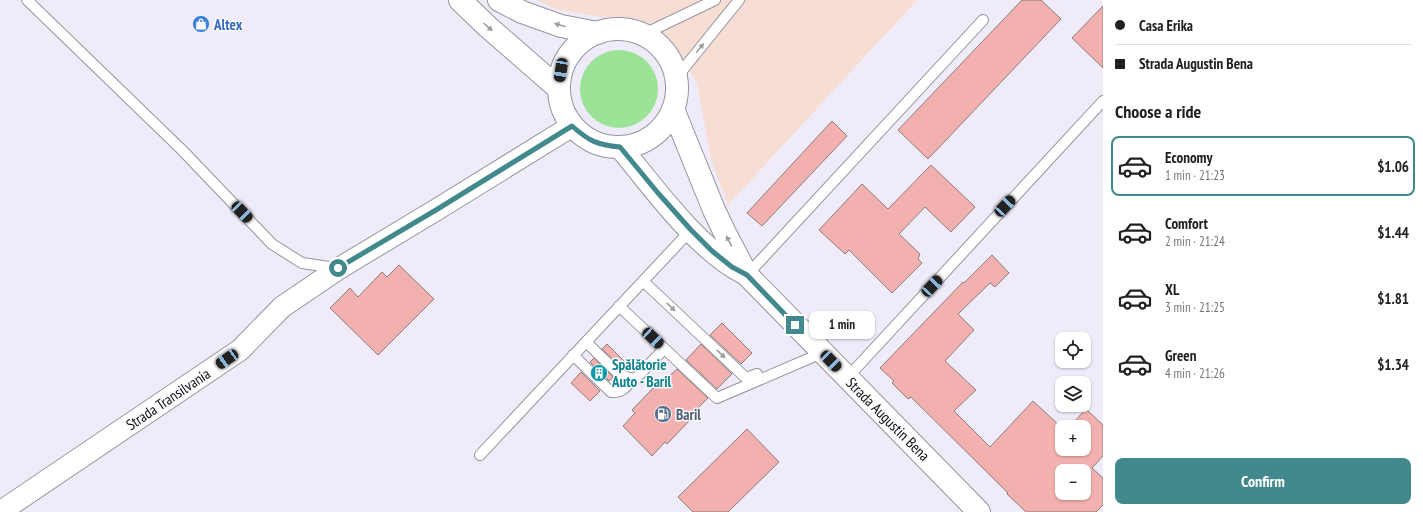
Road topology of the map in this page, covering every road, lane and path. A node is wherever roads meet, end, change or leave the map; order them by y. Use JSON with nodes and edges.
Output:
{"nodes":[{"id":1,"x":27,"y":0,"type":"edge"},
{"id":2,"x":460,"y":0,"type":"edge"},
{"id":3,"x":499,"y":0,"type":"edge"},
{"id":4,"x":715,"y":0,"type":"edge"},
{"id":5,"x":739,"y":0,"type":"edge"},
{"id":6,"x":983,"y":20,"type":"dead end"},
{"id":7,"x":598,"y":33,"type":"junction"},
{"id":8,"x":642,"y":35,"type":"junction"},
{"id":9,"x":676,"y":78,"type":"junction"},
{"id":10,"x":558,"y":88,"type":"junction"},
{"id":11,"x":1103,"y":101,"type":"edge"},
{"id":12,"x":673,"y":109,"type":"junction"},
{"id":13,"x":572,"y":126,"type":"junction"},
{"id":14,"x":620,"y":147,"type":"junction"},
{"id":15,"x":691,"y":230,"type":"junction"},
{"id":16,"x":338,"y":268,"type":"junction"},
{"id":17,"x":747,"y":275,"type":"junction"},
{"id":18,"x":643,"y":280,"type":"junction"},
{"id":19,"x":619,"y":306,"type":"junction"},
{"id":20,"x":586,"y":342,"type":"junction"},
{"id":21,"x":664,"y":349,"type":"junction"},
{"id":22,"x":822,"y":352,"type":"junction"},
{"id":23,"x":573,"y":355,"type":"junction"},
{"id":24,"x":847,"y":378,"type":"junction"},
{"id":25,"x":633,"y":379,"type":"junction"},
{"id":26,"x":480,"y":455,"type":"dead end"},
{"id":27,"x":0,"y":512,"type":"edge"},
{"id":28,"x":979,"y":512,"type":"edge"}],
"edges":[{"from":1,"to":16,"type":"lane"},
{"from":2,"to":10,"type":"main road","one_way":true},
{"from":7,"to":3,"type":"main road","one_way":true},
{"from":4,"to":8,"type":"lane"},
{"from":9,"to":5,"type":"lane","one_way":true},
{"from":6,"to":17,"type":"lane"},
{"from":7,"to":8,"type":"main road"},
{"from":7,"to":10,"type":"main road"},
{"from":8,"to":9,"type":"main road"},
{"from":9,"to":12,"type":"main road"},
{"from":10,"to":13,"type":"main road"},
{"from":11,"to":24,"type":"lane"},
{"from":12,"to":14,"type":"main road"},
{"from":17,"to":12,"type":"main road","name":"Strada Augustin Bena","one_way":true},
{"from":13,"to":14,"type":"main road"},
{"from":13,"to":16,"type":"street","name":"Strada Transilvania"},
{"from":14,"to":15,"type":"main road","name":"Strada Augustin Bena"},
{"from":15,"to":17,"type":"main road","name":"Strada Augustin Bena"},
{"from":15,"to":18,"type":"lane"},
{"from":16,"to":27,"type":"street","name":"Strada Transilvania"},
{"from":17,"to":22,"type":"main road","name":"Strada Augustin Bena"},
{"from":18,"to":19,"type":"lane"},
{"from":18,"to":22,"type":"lane","one_way":true},
{"from":19,"to":20,"type":"lane"},
{"from":19,"to":21,"type":"lane"},
{"from":20,"to":23,"type":"lane"},
{"from":20,"to":25,"type":"lane"},
{"from":21,"to":22,"type":"lane"},
{"from":21,"to":25,"type":"lane"},
{"from":22,"to":24,"type":"main road","name":"Strada Augustin Bena"},
{"from":23,"to":25,"type":"lane"},
{"from":23,"to":26,"type":"lane"},
{"from":24,"to":28,"type":"main road","name":"Strada Augustin Bena"}]}
